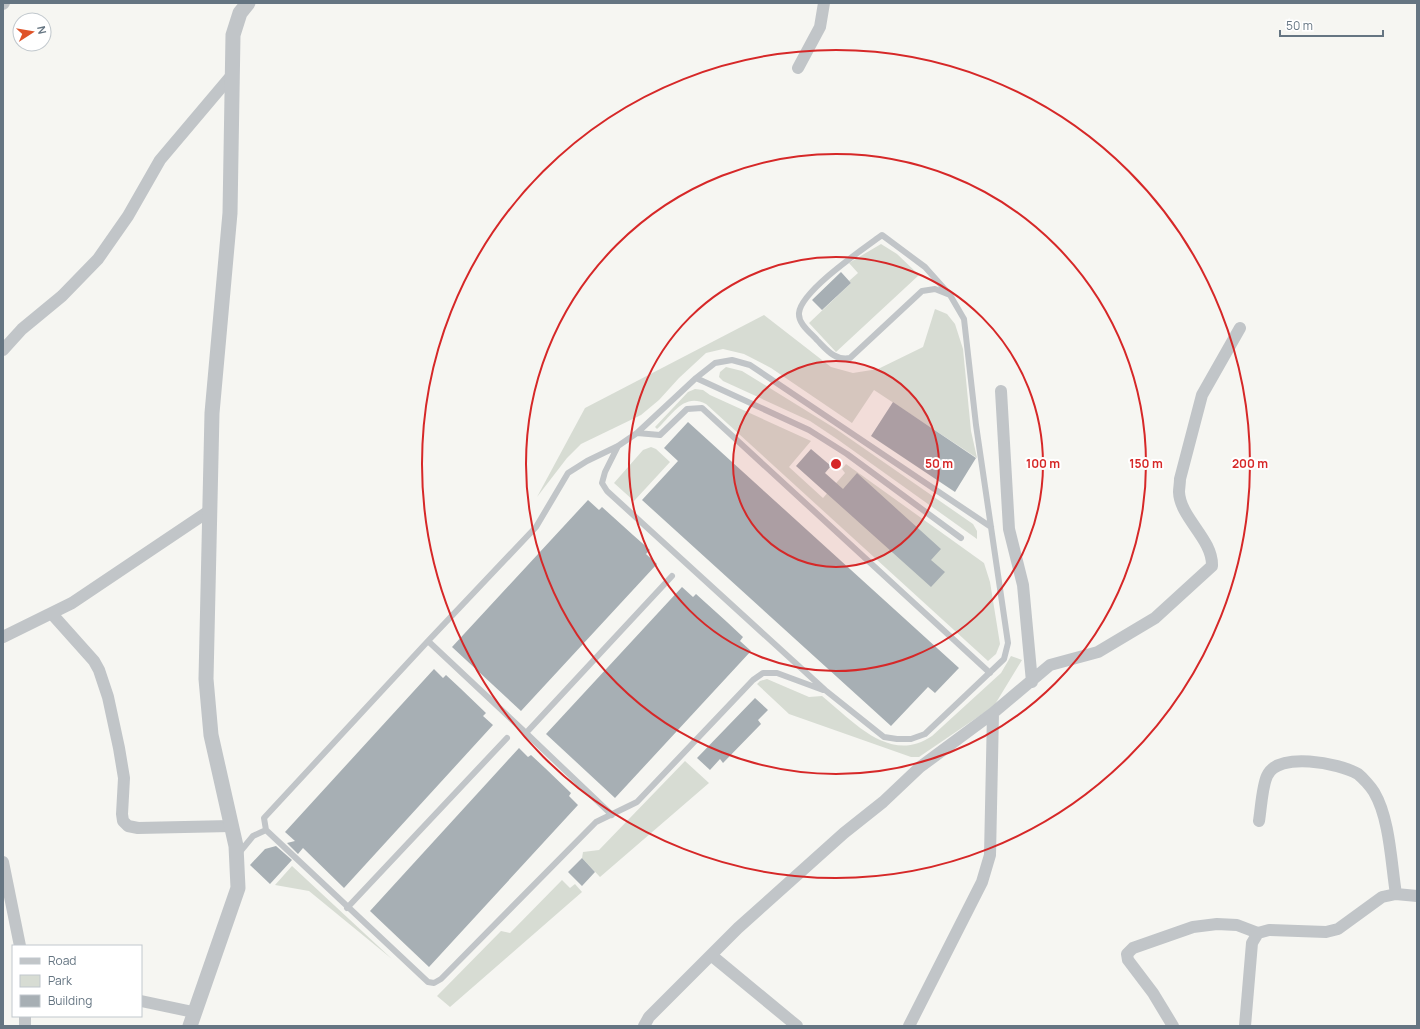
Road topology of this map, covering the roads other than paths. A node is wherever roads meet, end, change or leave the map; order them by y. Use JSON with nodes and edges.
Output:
{"nodes":[{"id":1,"x":248,"y":3,"type":"edge"},
{"id":2,"x":824,"y":3,"type":"edge"},
{"id":3,"x":798,"y":68,"type":"dead end"},
{"id":4,"x":231,"y":76,"type":"junction"},
{"id":5,"x":950,"y":295,"type":"junction"},
{"id":6,"x":1240,"y":328,"type":"dead end"},
{"id":7,"x":3,"y":350,"type":"edge"},
{"id":8,"x":696,"y":378,"type":"junction"},
{"id":9,"x":1001,"y":391,"type":"dead end"},
{"id":10,"x":637,"y":433,"type":"junction"},
{"id":11,"x":618,"y":446,"type":"junction"},
{"id":12,"x":210,"y":511,"type":"junction"},
{"id":13,"x":991,"y":526,"type":"junction"},
{"id":14,"x":961,"y":538,"type":"dead end"},
{"id":15,"x":672,"y":576,"type":"dead end"},
{"id":16,"x":52,"y":614,"type":"junction"},
{"id":17,"x":3,"y":637,"type":"edge"},
{"id":18,"x":428,"y":641,"type":"junction"},
{"id":19,"x":990,"y":673,"type":"junction"},
{"id":20,"x":1032,"y":682,"type":"junction"},
{"id":21,"x":825,"y":690,"type":"junction"},
{"id":22,"x":993,"y":714,"type":"junction"},
{"id":23,"x":526,"y":733,"type":"junction"},
{"id":24,"x":507,"y":738,"type":"dead end"},
{"id":25,"x":612,"y":815,"type":"junction"},
{"id":26,"x":1259,"y":821,"type":"dead end"},
{"id":27,"x":231,"y":826,"type":"junction"},
{"id":28,"x":266,"y":830,"type":"junction"},
{"id":29,"x":237,"y":856,"type":"junction"},
{"id":30,"x":3,"y":862,"type":"edge"},
{"id":31,"x":1396,"y":894,"type":"junction"},
{"id":32,"x":1417,"y":896,"type":"edge"},
{"id":33,"x":347,"y":908,"type":"junction"},
{"id":34,"x":1258,"y":933,"type":"junction"},
{"id":35,"x":20,"y":945,"type":"edge"},
{"id":36,"x":712,"y":955,"type":"junction"},
{"id":37,"x":142,"y":1001,"type":"edge"},
{"id":38,"x":191,"y":1019,"type":"edge"},
{"id":39,"x":644,"y":1026,"type":"edge"},
{"id":40,"x":797,"y":1026,"type":"edge"},
{"id":41,"x":909,"y":1026,"type":"edge"},
{"id":42,"x":1173,"y":1026,"type":"edge"},
{"id":43,"x":1245,"y":1026,"type":"edge"}],
"edges":[{"from":1,"to":4,"type":"street"},
{"from":2,"to":3,"type":"street"},
{"from":4,"to":7,"type":"street"},
{"from":4,"to":12,"type":"street"},
{"from":5,"to":5,"type":"lane"},
{"from":5,"to":13,"type":"lane"},
{"from":6,"to":20,"type":"street"},
{"from":8,"to":10,"type":"lane"},
{"from":8,"to":13,"type":"lane"},
{"from":8,"to":14,"type":"lane"},
{"from":9,"to":20,"type":"street"},
{"from":10,"to":11,"type":"lane"},
{"from":10,"to":19,"type":"lane"},
{"from":11,"to":18,"type":"lane"},
{"from":11,"to":21,"type":"lane"},
{"from":12,"to":16,"type":"street"},
{"from":12,"to":27,"type":"street"},
{"from":13,"to":19,"type":"lane"},
{"from":15,"to":23,"type":"lane"},
{"from":16,"to":17,"type":"street"},
{"from":16,"to":27,"type":"street"},
{"from":18,"to":23,"type":"lane"},
{"from":18,"to":28,"type":"lane"},
{"from":19,"to":21,"type":"lane"},
{"from":20,"to":22,"type":"street"},
{"from":21,"to":25,"type":"lane"},
{"from":22,"to":36,"type":"street"},
{"from":22,"to":41,"type":"street"},
{"from":23,"to":25,"type":"lane"},
{"from":24,"to":33,"type":"lane"},
{"from":25,"to":33,"type":"lane"},
{"from":26,"to":31,"type":"street"},
{"from":27,"to":29,"type":"street"},
{"from":28,"to":29,"type":"lane"},
{"from":28,"to":33,"type":"lane"},
{"from":29,"to":38,"type":"street"},
{"from":30,"to":35,"type":"street"},
{"from":31,"to":32,"type":"street"},
{"from":31,"to":34,"type":"street"},
{"from":34,"to":42,"type":"street"},
{"from":34,"to":43,"type":"street"},
{"from":36,"to":39,"type":"street"},
{"from":36,"to":40,"type":"street"},
{"from":37,"to":38,"type":"street"}]}
